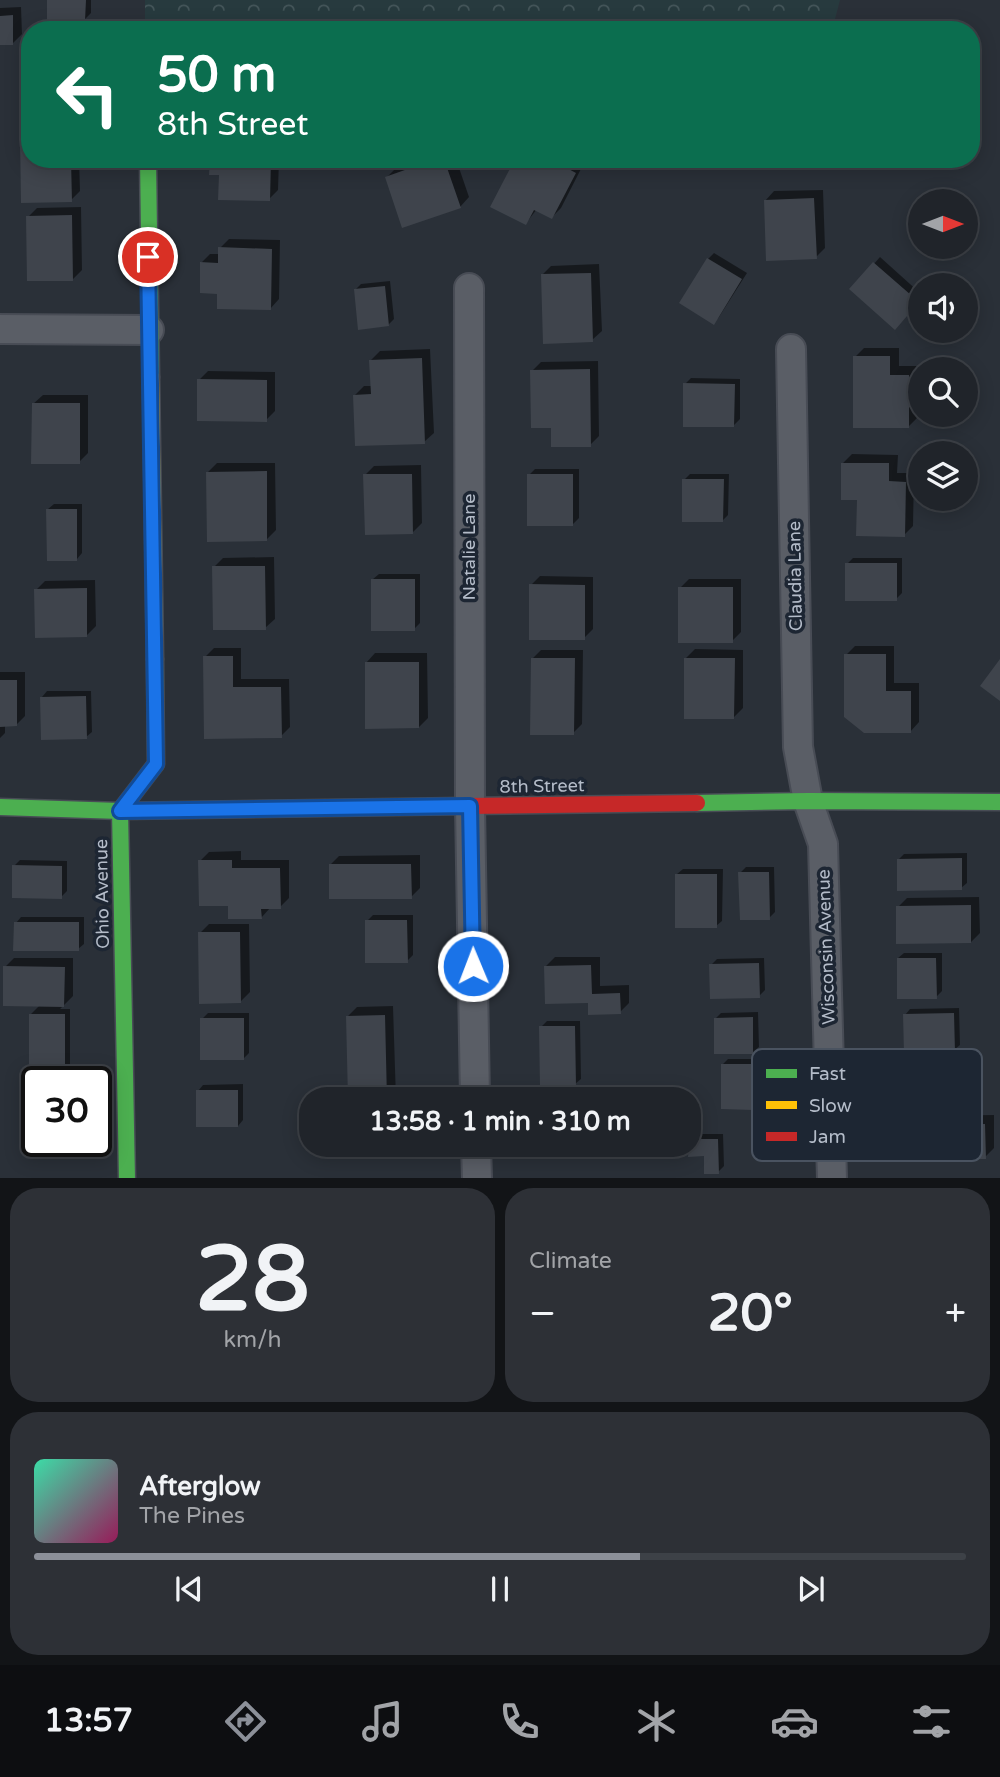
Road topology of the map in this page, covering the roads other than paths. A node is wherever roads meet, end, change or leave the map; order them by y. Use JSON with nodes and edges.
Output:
{"nodes":[{"id":1,"x":148,"y":168,"type":"edge"},
{"id":2,"x":469,"y":288,"type":"dead end"},
{"id":3,"x":0,"y":329,"type":"edge"},
{"id":4,"x":149,"y":330,"type":"junction"},
{"id":5,"x":791,"y":349,"type":"dead end"},
{"id":6,"x":808,"y":801,"type":"junction"},
{"id":7,"x":1000,"y":803,"type":"edge"},
{"id":8,"x":470,"y":806,"type":"junction"},
{"id":9,"x":0,"y":807,"type":"edge"},
{"id":10,"x":120,"y":811,"type":"junction"},
{"id":11,"x":829,"y":1049,"type":"edge"},
{"id":12,"x":475,"y":1087,"type":"edge"},
{"id":13,"x":476,"y":1157,"type":"edge"},
{"id":14,"x":127,"y":1178,"type":"edge"},
{"id":15,"x":477,"y":1178,"type":"edge"}],
"edges":[{"from":1,"to":4,"type":"street"},
{"from":2,"to":8,"type":"street","name":"Natalie Lane"},
{"from":3,"to":4,"type":"street"},
{"from":4,"to":10,"type":"street"},
{"from":5,"to":6,"type":"street","name":"Claudia Lane"},
{"from":6,"to":7,"type":"street","name":"8th Street"},
{"from":6,"to":8,"type":"street","name":"8th Street"},
{"from":6,"to":11,"type":"street","name":"Wisconsin Avenue"},
{"from":8,"to":10,"type":"street","name":"8th Street"},
{"from":8,"to":12,"type":"street","name":"Natalie Lane"},
{"from":9,"to":10,"type":"street","name":"8th Street"},
{"from":10,"to":14,"type":"street","name":"Ohio Avenue"},
{"from":13,"to":15,"type":"street"}]}
